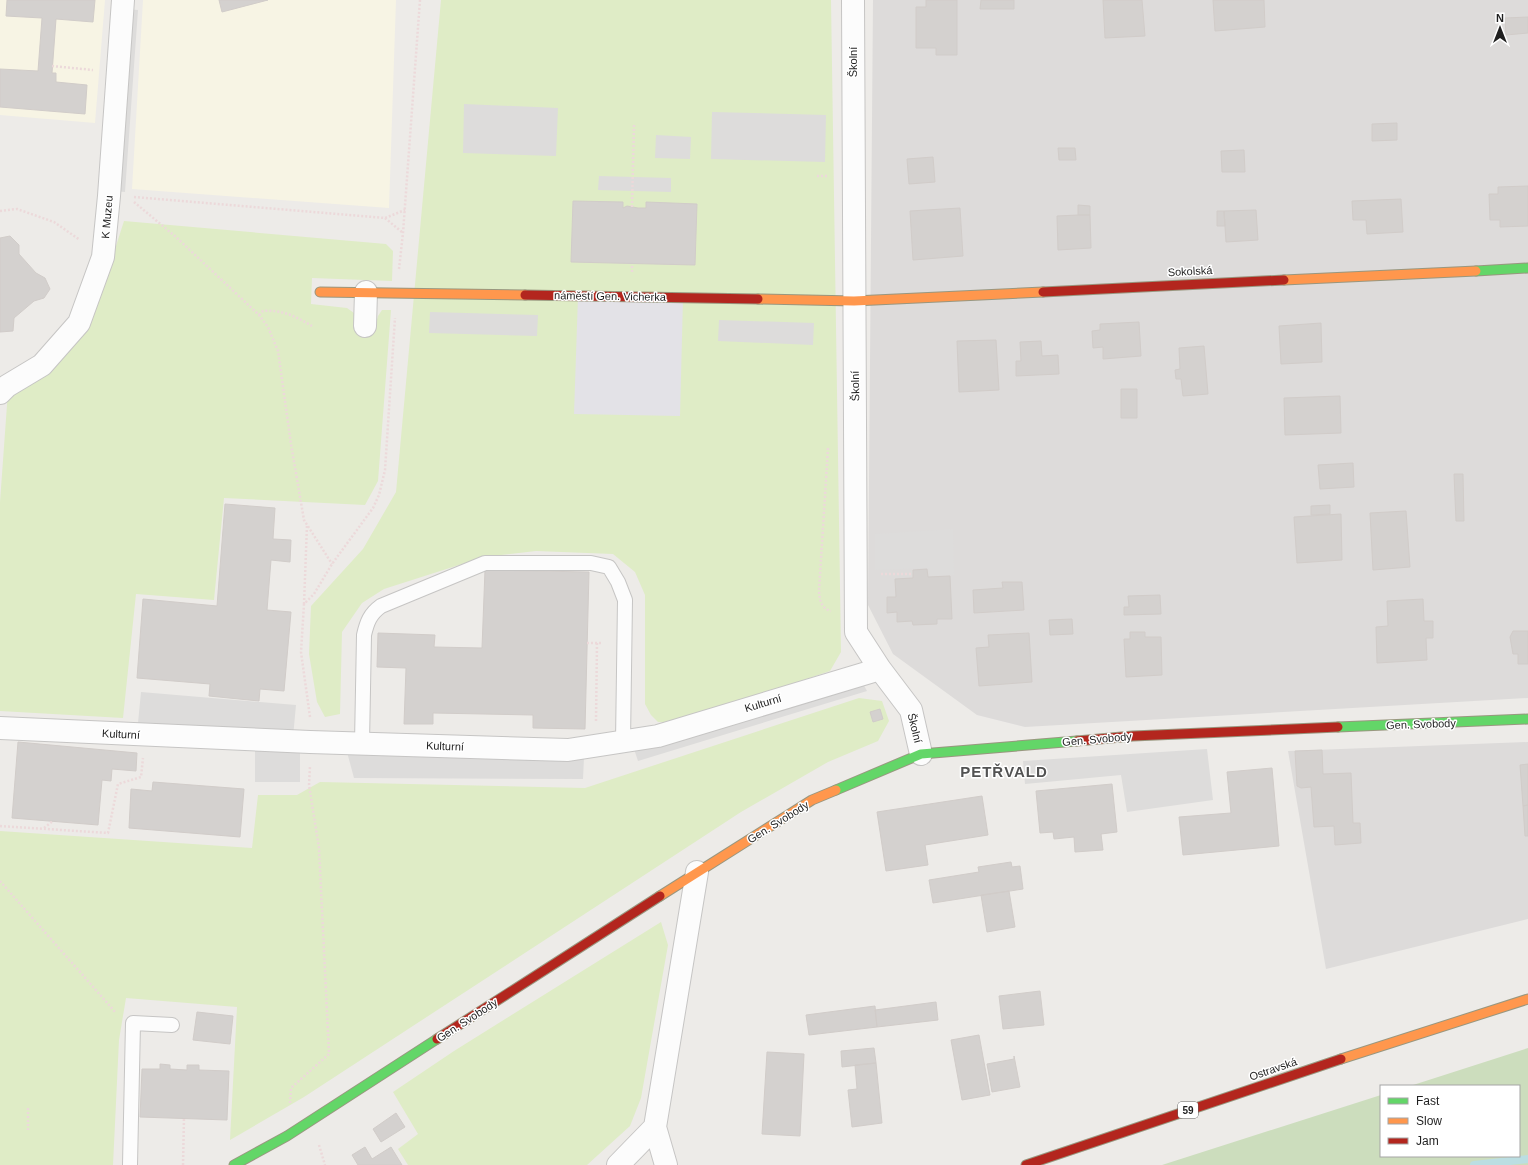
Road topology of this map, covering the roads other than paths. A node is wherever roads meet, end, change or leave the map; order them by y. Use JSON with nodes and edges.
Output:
{"nodes":[{"id":1,"x":122,"y":0,"type":"edge"},
{"id":2,"x":853,"y":0,"type":"edge"},
{"id":3,"x":1528,"y":268,"type":"edge"},
{"id":4,"x":320,"y":292,"type":"dead end"},
{"id":5,"x":366,"y":292,"type":"junction"},
{"id":6,"x":854,"y":301,"type":"junction"},
{"id":7,"x":365,"y":326,"type":"dead end"},
{"id":8,"x":0,"y":393,"type":"edge"},
{"id":9,"x":880,"y":668,"type":"junction"},
{"id":10,"x":1528,"y":719,"type":"edge"},
{"id":11,"x":0,"y":728,"type":"edge"},
{"id":12,"x":623,"y":731,"type":"junction"},
{"id":13,"x":362,"y":743,"type":"junction"},
{"id":14,"x":921,"y":754,"type":"junction"},
{"id":15,"x":697,"y":872,"type":"junction"},
{"id":16,"x":1528,"y":999,"type":"edge"},
{"id":17,"x":172,"y":1026,"type":"dead end"},
{"id":18,"x":655,"y":1127,"type":"junction"},
{"id":19,"x":130,"y":1165,"type":"edge"},
{"id":20,"x":234,"y":1165,"type":"edge"},
{"id":21,"x":618,"y":1165,"type":"edge"},
{"id":22,"x":666,"y":1165,"type":"edge"},
{"id":23,"x":1022,"y":1165,"type":"edge"},
{"id":24,"x":1027,"y":1165,"type":"edge"}],
"edges":[{"from":1,"to":8,"type":"street","name":"K Muzeu"},
{"from":2,"to":6,"type":"street","name":"Školní"},
{"from":3,"to":6,"type":"street","name":"Sokolská"},
{"from":4,"to":5,"type":"street","name":"náměstí Gen. Vicherka"},
{"from":5,"to":6,"type":"street","name":"náměstí Gen. Vicherka"},
{"from":5,"to":7,"type":"street"},
{"from":6,"to":9,"type":"street","name":"Školní"},
{"from":9,"to":12,"type":"street","name":"Kulturní"},
{"from":9,"to":14,"type":"street","name":"Školní"},
{"from":10,"to":14,"type":"street","name":"Gen. Svobody"},
{"from":11,"to":13,"type":"street","name":"Kulturní"},
{"from":12,"to":13,"type":"street","name":"Kulturní"},
{"from":12,"to":13,"type":"lane"},
{"from":14,"to":15,"type":"street","name":"Gen. Svobody"},
{"from":15,"to":18,"type":"street"},
{"from":15,"to":20,"type":"street","name":"Gen. Svobody"},
{"from":16,"to":24,"type":"street","name":"Ostravská","number":"59"},
{"from":17,"to":19,"type":"lane"},
{"from":18,"to":21,"type":"street"},
{"from":18,"to":22,"type":"street"},
{"from":23,"to":24,"type":"street","name":"Ostravská"}]}
